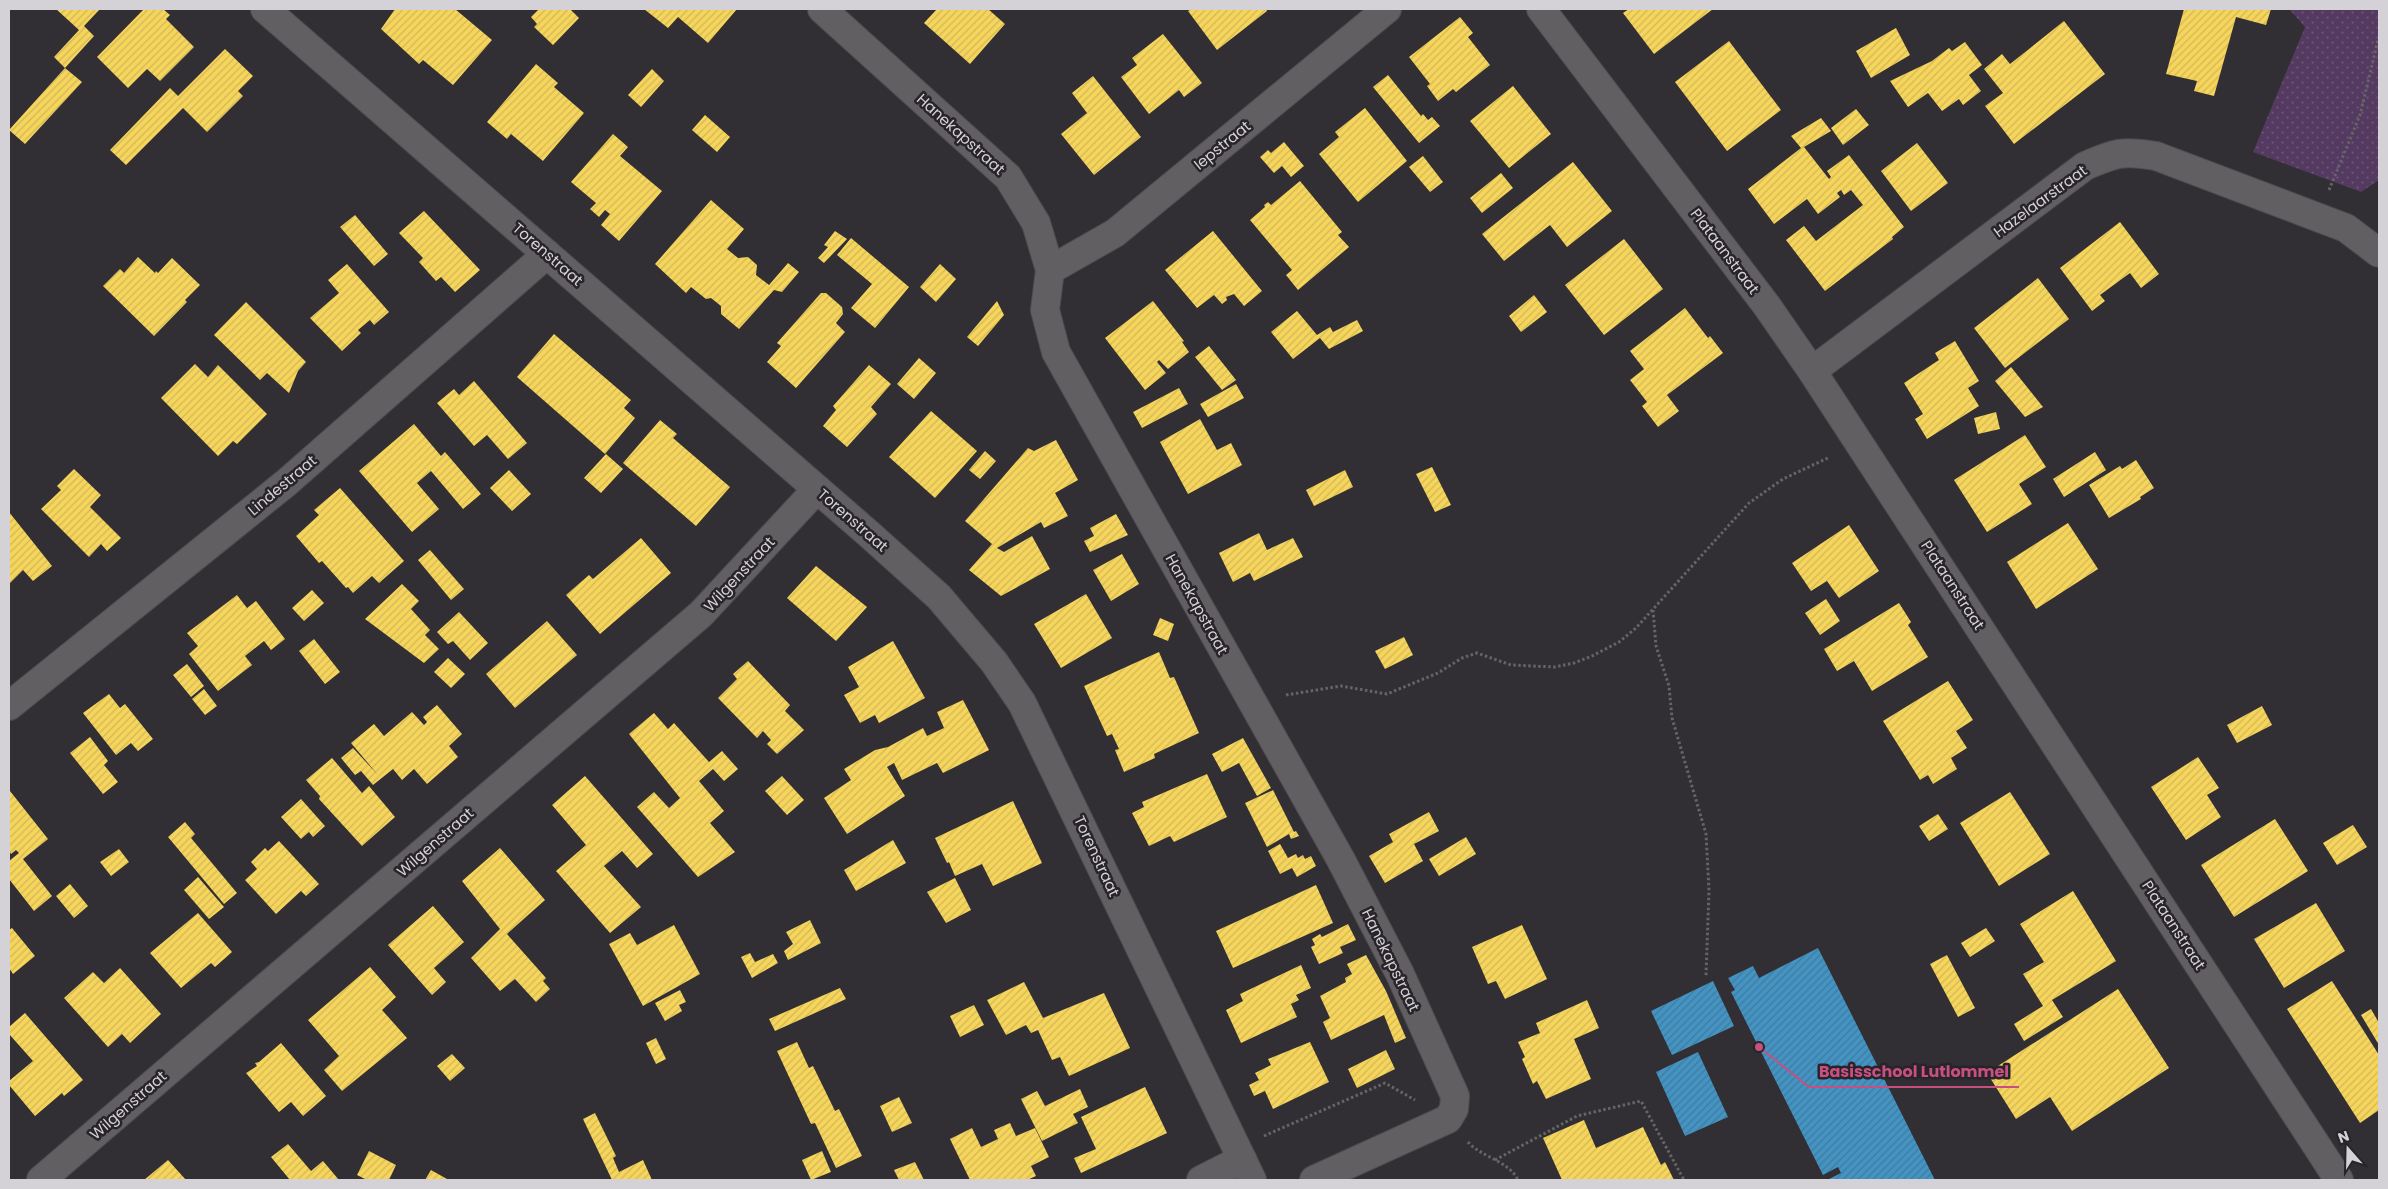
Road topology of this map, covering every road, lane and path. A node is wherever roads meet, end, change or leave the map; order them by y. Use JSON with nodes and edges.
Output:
{"nodes":[{"id":1,"x":265,"y":9,"type":"edge"},
{"id":2,"x":822,"y":9,"type":"edge"},
{"id":3,"x":1387,"y":9,"type":"edge"},
{"id":4,"x":1541,"y":9,"type":"edge"},
{"id":5,"x":2379,"y":36,"type":"edge"},
{"id":6,"x":2318,"y":216,"type":"junction"},
{"id":7,"x":2379,"y":253,"type":"edge"},
{"id":8,"x":547,"y":254,"type":"junction"},
{"id":9,"x":1050,"y":270,"type":"junction"},
{"id":10,"x":1812,"y":371,"type":"junction"},
{"id":11,"x":1860,"y":443,"type":"junction"},
{"id":12,"x":816,"y":489,"type":"junction"},
{"id":13,"x":1653,"y":609,"type":"junction"},
{"id":14,"x":1252,"y":701,"type":"junction"},
{"id":15,"x":9,"y":706,"type":"edge"},
{"id":16,"x":1706,"y":976,"type":"dead end"},
{"id":17,"x":1495,"y":1160,"type":"dead end"},
{"id":18,"x":1247,"y":1170,"type":"edge"},
{"id":19,"x":41,"y":1180,"type":"edge"},
{"id":20,"x":1201,"y":1180,"type":"edge"},
{"id":21,"x":1314,"y":1180,"type":"edge"},
{"id":22,"x":1684,"y":1180,"type":"edge"},
{"id":23,"x":2339,"y":1180,"type":"edge"}],
"edges":[{"from":1,"to":8,"type":"street","name":"Torenstraat"},
{"from":2,"to":9,"type":"street","name":"Hanekapstraat"},
{"from":3,"to":9,"type":"street","name":"Iepstraat"},
{"from":4,"to":10,"type":"street","name":"Plataanstraat"},
{"from":5,"to":6,"type":"path"},
{"from":6,"to":7,"type":"street","name":"Hazelaarstraat"},
{"from":6,"to":10,"type":"street","name":"Hazelaarstraat"},
{"from":8,"to":12,"type":"street","name":"Torenstraat"},
{"from":8,"to":15,"type":"street","name":"Lindestraat"},
{"from":9,"to":14,"type":"street","name":"Hanekapstraat"},
{"from":10,"to":11,"type":"street","name":"Plataanstraat"},
{"from":11,"to":13,"type":"path"},
{"from":11,"to":23,"type":"street","name":"Plataanstraat"},
{"from":12,"to":18,"type":"street","name":"Torenstraat"},
{"from":12,"to":19,"type":"street","name":"Wilgenstraat"},
{"from":13,"to":14,"type":"path"},
{"from":13,"to":16,"type":"path"},
{"from":14,"to":21,"type":"street","name":"Hanekapstraat"},
{"from":17,"to":22,"type":"path"},
{"from":18,"to":20,"type":"street"}]}
